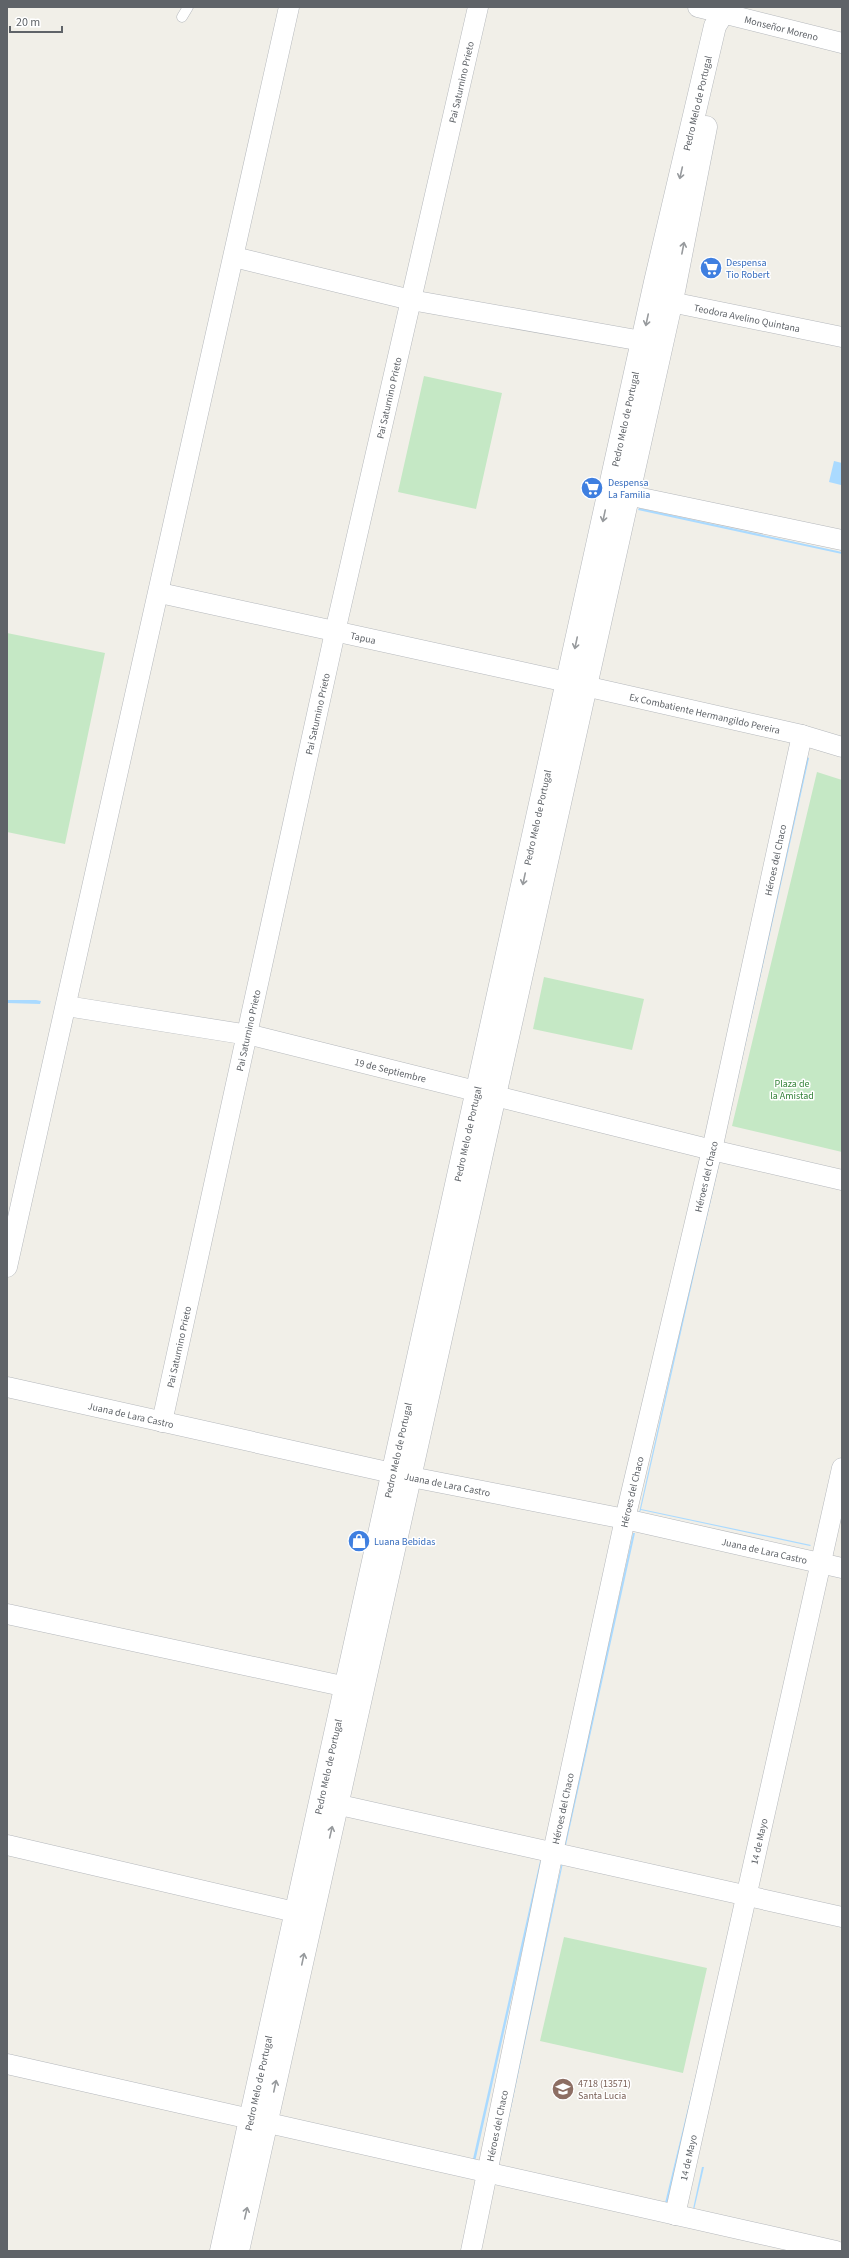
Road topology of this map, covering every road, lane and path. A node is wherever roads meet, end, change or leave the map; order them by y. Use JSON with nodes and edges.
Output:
{"nodes":[{"id":1,"x":188,"y":7,"type":"edge"},
{"id":2,"x":289,"y":7,"type":"edge"},
{"id":3,"x":478,"y":7,"type":"edge"},
{"id":4,"x":698,"y":7,"type":"edge"},
{"id":5,"x":721,"y":13,"type":"edge"},
{"id":6,"x":182,"y":17,"type":"dead end"},
{"id":7,"x":842,"y":43,"type":"edge"},
{"id":8,"x":234,"y":257,"type":"junction"},
{"id":9,"x":411,"y":300,"type":"junction"},
{"id":10,"x":662,"y":300,"type":"junction"},
{"id":11,"x":842,"y":337,"type":"edge"},
{"id":12,"x":642,"y":341,"type":"junction"},
{"id":13,"x":619,"y":494,"type":"junction"},
{"id":14,"x":842,"y":540,"type":"edge"},
{"id":15,"x":160,"y":593,"type":"junction"},
{"id":16,"x":335,"y":632,"type":"junction"},
{"id":17,"x":577,"y":684,"type":"junction"},
{"id":18,"x":802,"y":735,"type":"junction"},
{"id":19,"x":842,"y":747,"type":"edge"},
{"id":20,"x":66,"y":1006,"type":"junction"},
{"id":21,"x":247,"y":1035,"type":"junction"},
{"id":22,"x":486,"y":1093,"type":"junction"},
{"id":23,"x":712,"y":1150,"type":"junction"},
{"id":24,"x":842,"y":1180,"type":"edge"},
{"id":25,"x":7,"y":1267,"type":"edge"},
{"id":26,"x":7,"y":1387,"type":"edge"},
{"id":27,"x":162,"y":1422,"type":"junction"},
{"id":28,"x":842,"y":1468,"type":"edge"},
{"id":29,"x":401,"y":1475,"type":"junction"},
{"id":30,"x":625,"y":1519,"type":"junction"},
{"id":31,"x":821,"y":1563,"type":"junction"},
{"id":32,"x":842,"y":1568,"type":"edge"},
{"id":33,"x":7,"y":1614,"type":"edge"},
{"id":34,"x":354,"y":1689,"type":"junction"},
{"id":35,"x":329,"y":1803,"type":"junction"},
{"id":36,"x":7,"y":1846,"type":"edge"},
{"id":37,"x":552,"y":1852,"type":"junction"},
{"id":38,"x":747,"y":1894,"type":"junction"},
{"id":39,"x":304,"y":1914,"type":"junction"},
{"id":40,"x":842,"y":1917,"type":"edge"},
{"id":41,"x":7,"y":2064,"type":"edge"},
{"id":42,"x":258,"y":2122,"type":"junction"},
{"id":43,"x":486,"y":2173,"type":"junction"},
{"id":44,"x":675,"y":2215,"type":"junction"},
{"id":45,"x":221,"y":2251,"type":"edge"},
{"id":46,"x":238,"y":2251,"type":"edge"},
{"id":47,"x":470,"y":2251,"type":"edge"},
{"id":48,"x":836,"y":2251,"type":"edge"}],
"edges":[{"from":1,"to":6,"type":"lane"},
{"from":2,"to":8,"type":"street"},
{"from":3,"to":9,"type":"street","name":"Pai Saturnino Prieto"},
{"from":4,"to":5,"type":"street","name":"Monseñor Moreno"},
{"from":5,"to":7,"type":"street","name":"Monseñor Moreno"},
{"from":5,"to":10,"type":"street","name":"Pedro Melo de Portugal"},
{"from":8,"to":9,"type":"street"},
{"from":8,"to":15,"type":"street"},
{"from":9,"to":12,"type":"street"},
{"from":9,"to":16,"type":"street","name":"Pai Saturnino Prieto"},
{"from":10,"to":11,"type":"street","name":"Teodora Avelino Quintana"},
{"from":10,"to":12,"type":"street","name":"Pedro Melo de Portugal","one_way":true},
{"from":10,"to":13,"type":"street","name":"Pedro Melo de Portugal"},
{"from":12,"to":13,"type":"street","name":"Pedro Melo de Portugal"},
{"from":13,"to":14,"type":"street"},
{"from":13,"to":17,"type":"street","name":"Pedro Melo de Portugal"},
{"from":15,"to":16,"type":"street","name":"Tapua"},
{"from":15,"to":20,"type":"street"},
{"from":16,"to":17,"type":"street","name":"Tapua"},
{"from":16,"to":21,"type":"street","name":"Pai Saturnino Prieto"},
{"from":17,"to":18,"type":"street","name":"Ex Combatiente Hermangildo Pereira"},
{"from":17,"to":22,"type":"street","name":"Pedro Melo de Portugal"},
{"from":18,"to":19,"type":"street","name":"Ex Combatiente Hermangildo Pereira"},
{"from":18,"to":23,"type":"street","name":"Héroes del Chaco"},
{"from":20,"to":21,"type":"street","name":"19 de Septiembre"},
{"from":20,"to":25,"type":"street"},
{"from":21,"to":22,"type":"street","name":"19 de Septiembre"},
{"from":21,"to":27,"type":"street","name":"Pai Saturnino Prieto"},
{"from":22,"to":23,"type":"street","name":"19 de Septiembre"},
{"from":22,"to":29,"type":"street","name":"Pedro Melo de Portugal"},
{"from":23,"to":24,"type":"street","name":"19 de Septiembre"},
{"from":23,"to":30,"type":"street","name":"Héroes del Chaco"},
{"from":26,"to":27,"type":"street","name":"Juana de Lara Castro"},
{"from":27,"to":29,"type":"street","name":"Juana de Lara Castro"},
{"from":28,"to":31,"type":"street","name":"14 de Mayo"},
{"from":29,"to":30,"type":"street","name":"Juana de Lara Castro"},
{"from":29,"to":34,"type":"street","name":"Pedro Melo de Portugal"},
{"from":30,"to":31,"type":"street","name":"Juana de Lara Castro"},
{"from":30,"to":37,"type":"street","name":"Héroes del Chaco"},
{"from":31,"to":32,"type":"street","name":"Juana de Lara Castro"},
{"from":31,"to":38,"type":"street","name":"14 de Mayo"},
{"from":33,"to":34,"type":"street"},
{"from":34,"to":35,"type":"street","name":"Pedro Melo de Portugal"},
{"from":35,"to":37,"type":"street"},
{"from":35,"to":39,"type":"street","name":"Pedro Melo de Portugal"},
{"from":36,"to":39,"type":"street"},
{"from":37,"to":38,"type":"street"},
{"from":37,"to":43,"type":"street","name":"Héroes del Chaco"},
{"from":38,"to":40,"type":"street"},
{"from":38,"to":44,"type":"street","name":"14 de Mayo"},
{"from":39,"to":42,"type":"street","name":"Pedro Melo de Portugal"},
{"from":41,"to":42,"type":"street"},
{"from":42,"to":43,"type":"street"},
{"from":42,"to":45,"type":"street","name":"Pedro Melo de Portugal"},
{"from":46,"to":42,"type":"street","name":"Pedro Melo de Portugal","one_way":true},
{"from":43,"to":44,"type":"street"},
{"from":43,"to":47,"type":"street","name":"Héroes del Chaco"},
{"from":44,"to":48,"type":"street"}]}
